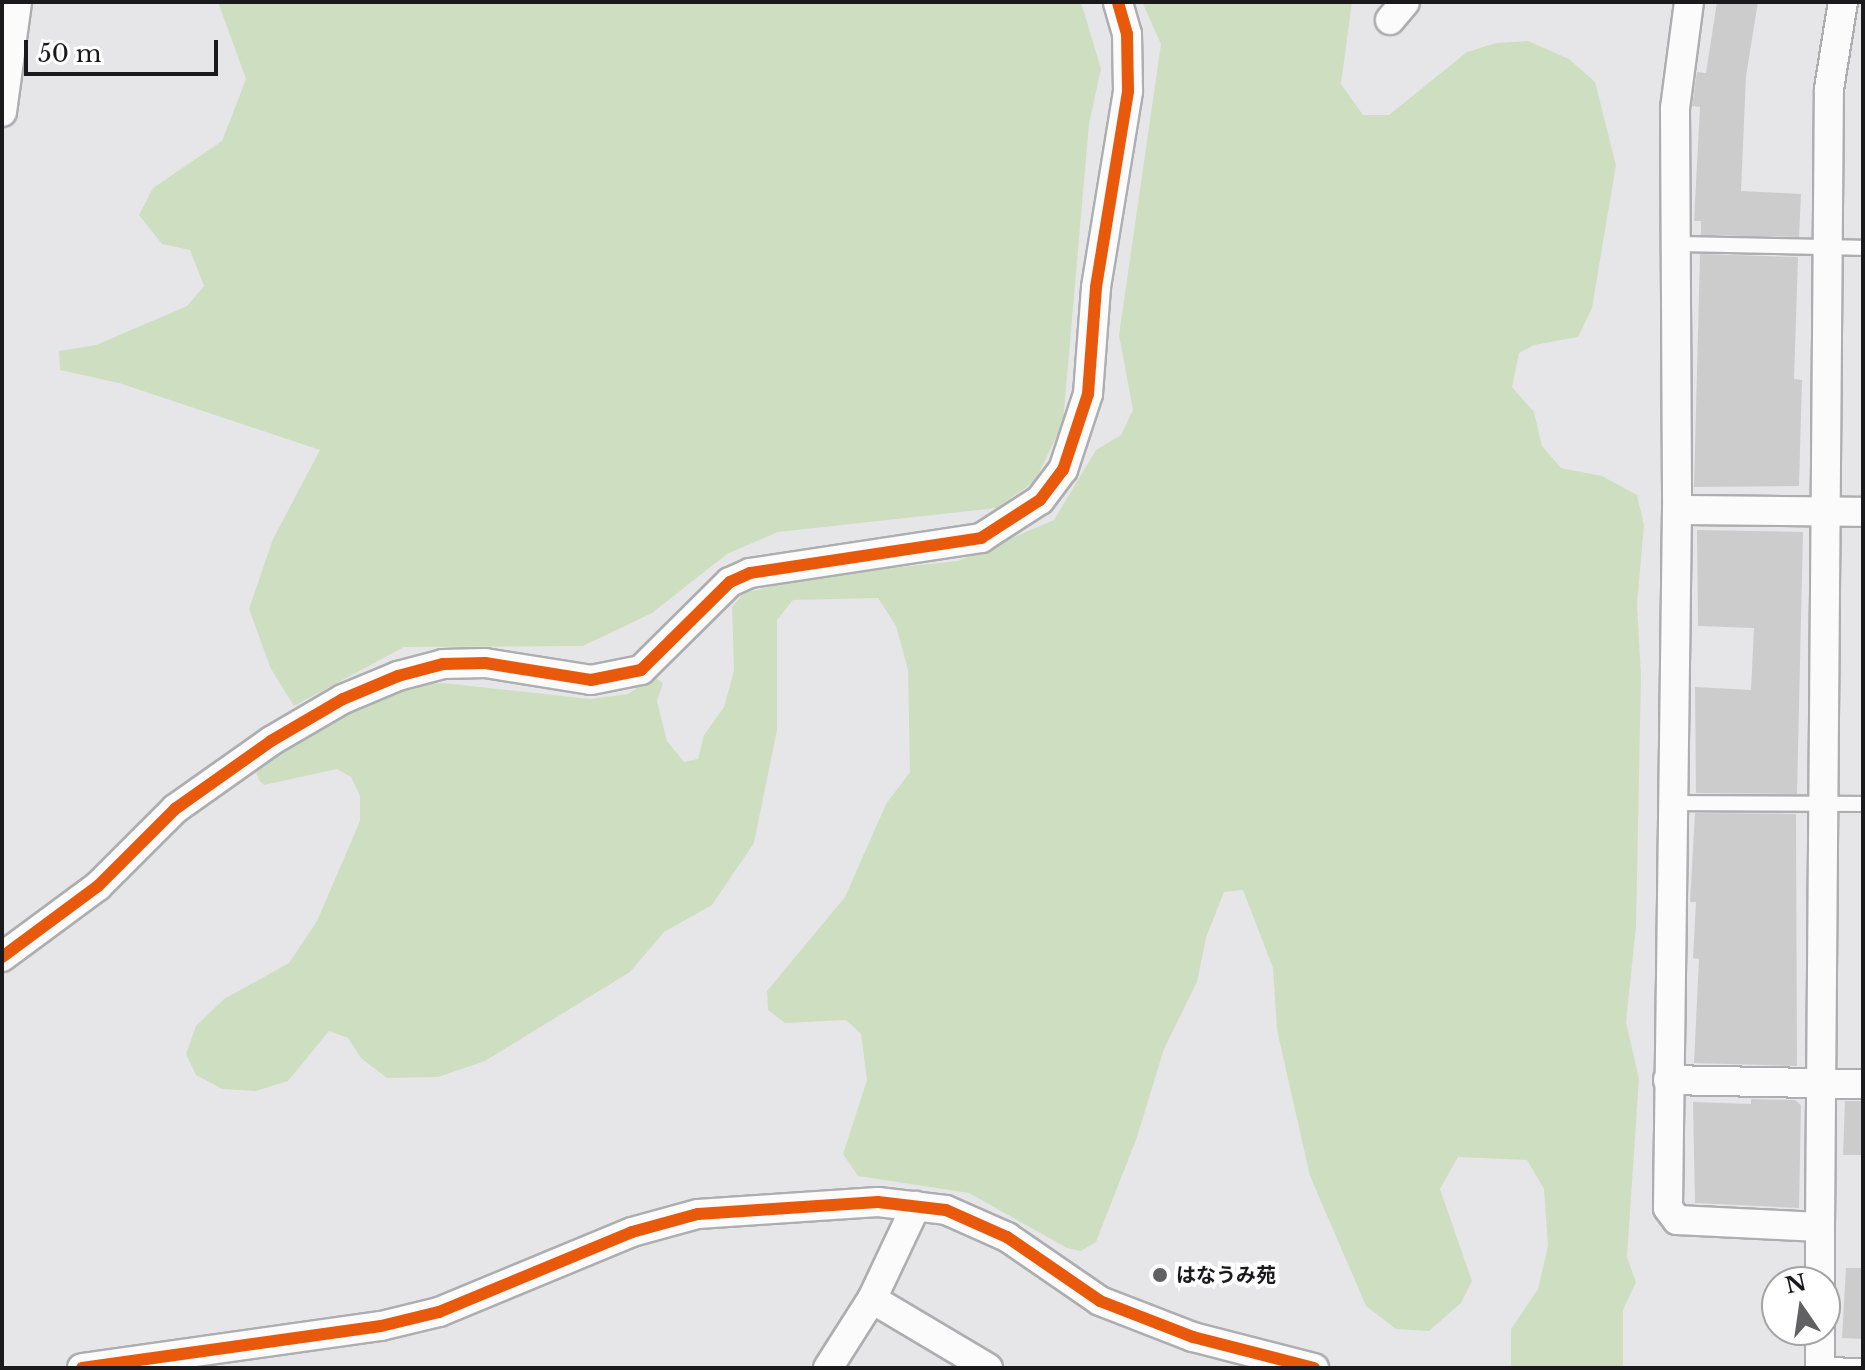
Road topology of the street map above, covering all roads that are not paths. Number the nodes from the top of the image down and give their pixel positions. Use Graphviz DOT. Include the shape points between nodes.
graph roads {
  1 [pos="17,2"];
  2 [pos="1118,2"];
  3 [pos="1689,2"];
  4 [pos="1843,2"];
  5 [pos="2,112"];
  6 [pos="1676,244"];
  7 [pos="1827,247"];
  8 [pos="1863,248"];
  9 [pos="1677,510"];
  10 [pos="1824,512"];
  11 [pos="1863,512"];
  12 [pos="1672,803"];
  13 [pos="1823,804"];
  14 [pos="1863,804"];
  15 [pos="2,957"];
  16 [pos="1668,1080"];
  17 [pos="1822,1083"];
  18 [pos="1863,1084"];
  19 [pos="916,1206"];
  20 [pos="1820,1227"];
  21 [pos="1820,1266"];
  22 [pos="872,1299"];
  23 [pos="1820,1366"];
  24 [pos="1863,1366"];
  25 [pos="82,1368"];
  26 [pos="828,1368"];
  27 [pos="988,1368"];
  28 [pos="1314,1368"];
  1 -- 5 [label="street"];
  2 -- 15 [label="street" via="1127,34 1128,91 1096,287 1088,394 1063,470 1040,500 981,538 750,573 730,582 641,670 591,680 485,663 443,664 343,699 271,741 175,809 98,886"];
  3 -- 6 [label="street" via="1675,108"];
  4 -- 7 [label="street" via="1829,89"];
  6 -- 7 [label="lane"];
  6 -- 9 [label="street"];
  7 -- 8 [label="lane"];
  7 -- 10 [label="street"];
  9 -- 10 [label="street"];
  9 -- 12 [label="street"];
  10 -- 11 [label="street"];
  10 -- 13 [label="street"];
  12 -- 13 [label="lane"];
  12 -- 16 [label="street"];
  13 -- 14 [label="lane"];
  13 -- 17 [label="street"];
  16 -- 17 [label="street"];
  16 -- 20 [label="street" via="1668,1208 1677,1220"];
  17 -- 18 [label="street"];
  17 -- 20 [label="street"];
  19 -- 22 [label="street"];
  19 -- 25 [label="street" via="878,1202 698,1214 632,1232 439,1312 381,1326"];
  19 -- 28 [label="street" via="946,1210 1007,1237 1100,1301 1193,1337"];
  20 -- 21 [label="street"];
  22 -- 26 [label="street"];
  22 -- 27 [label="street"];
  23 -- 24 [label="lane"];
}
